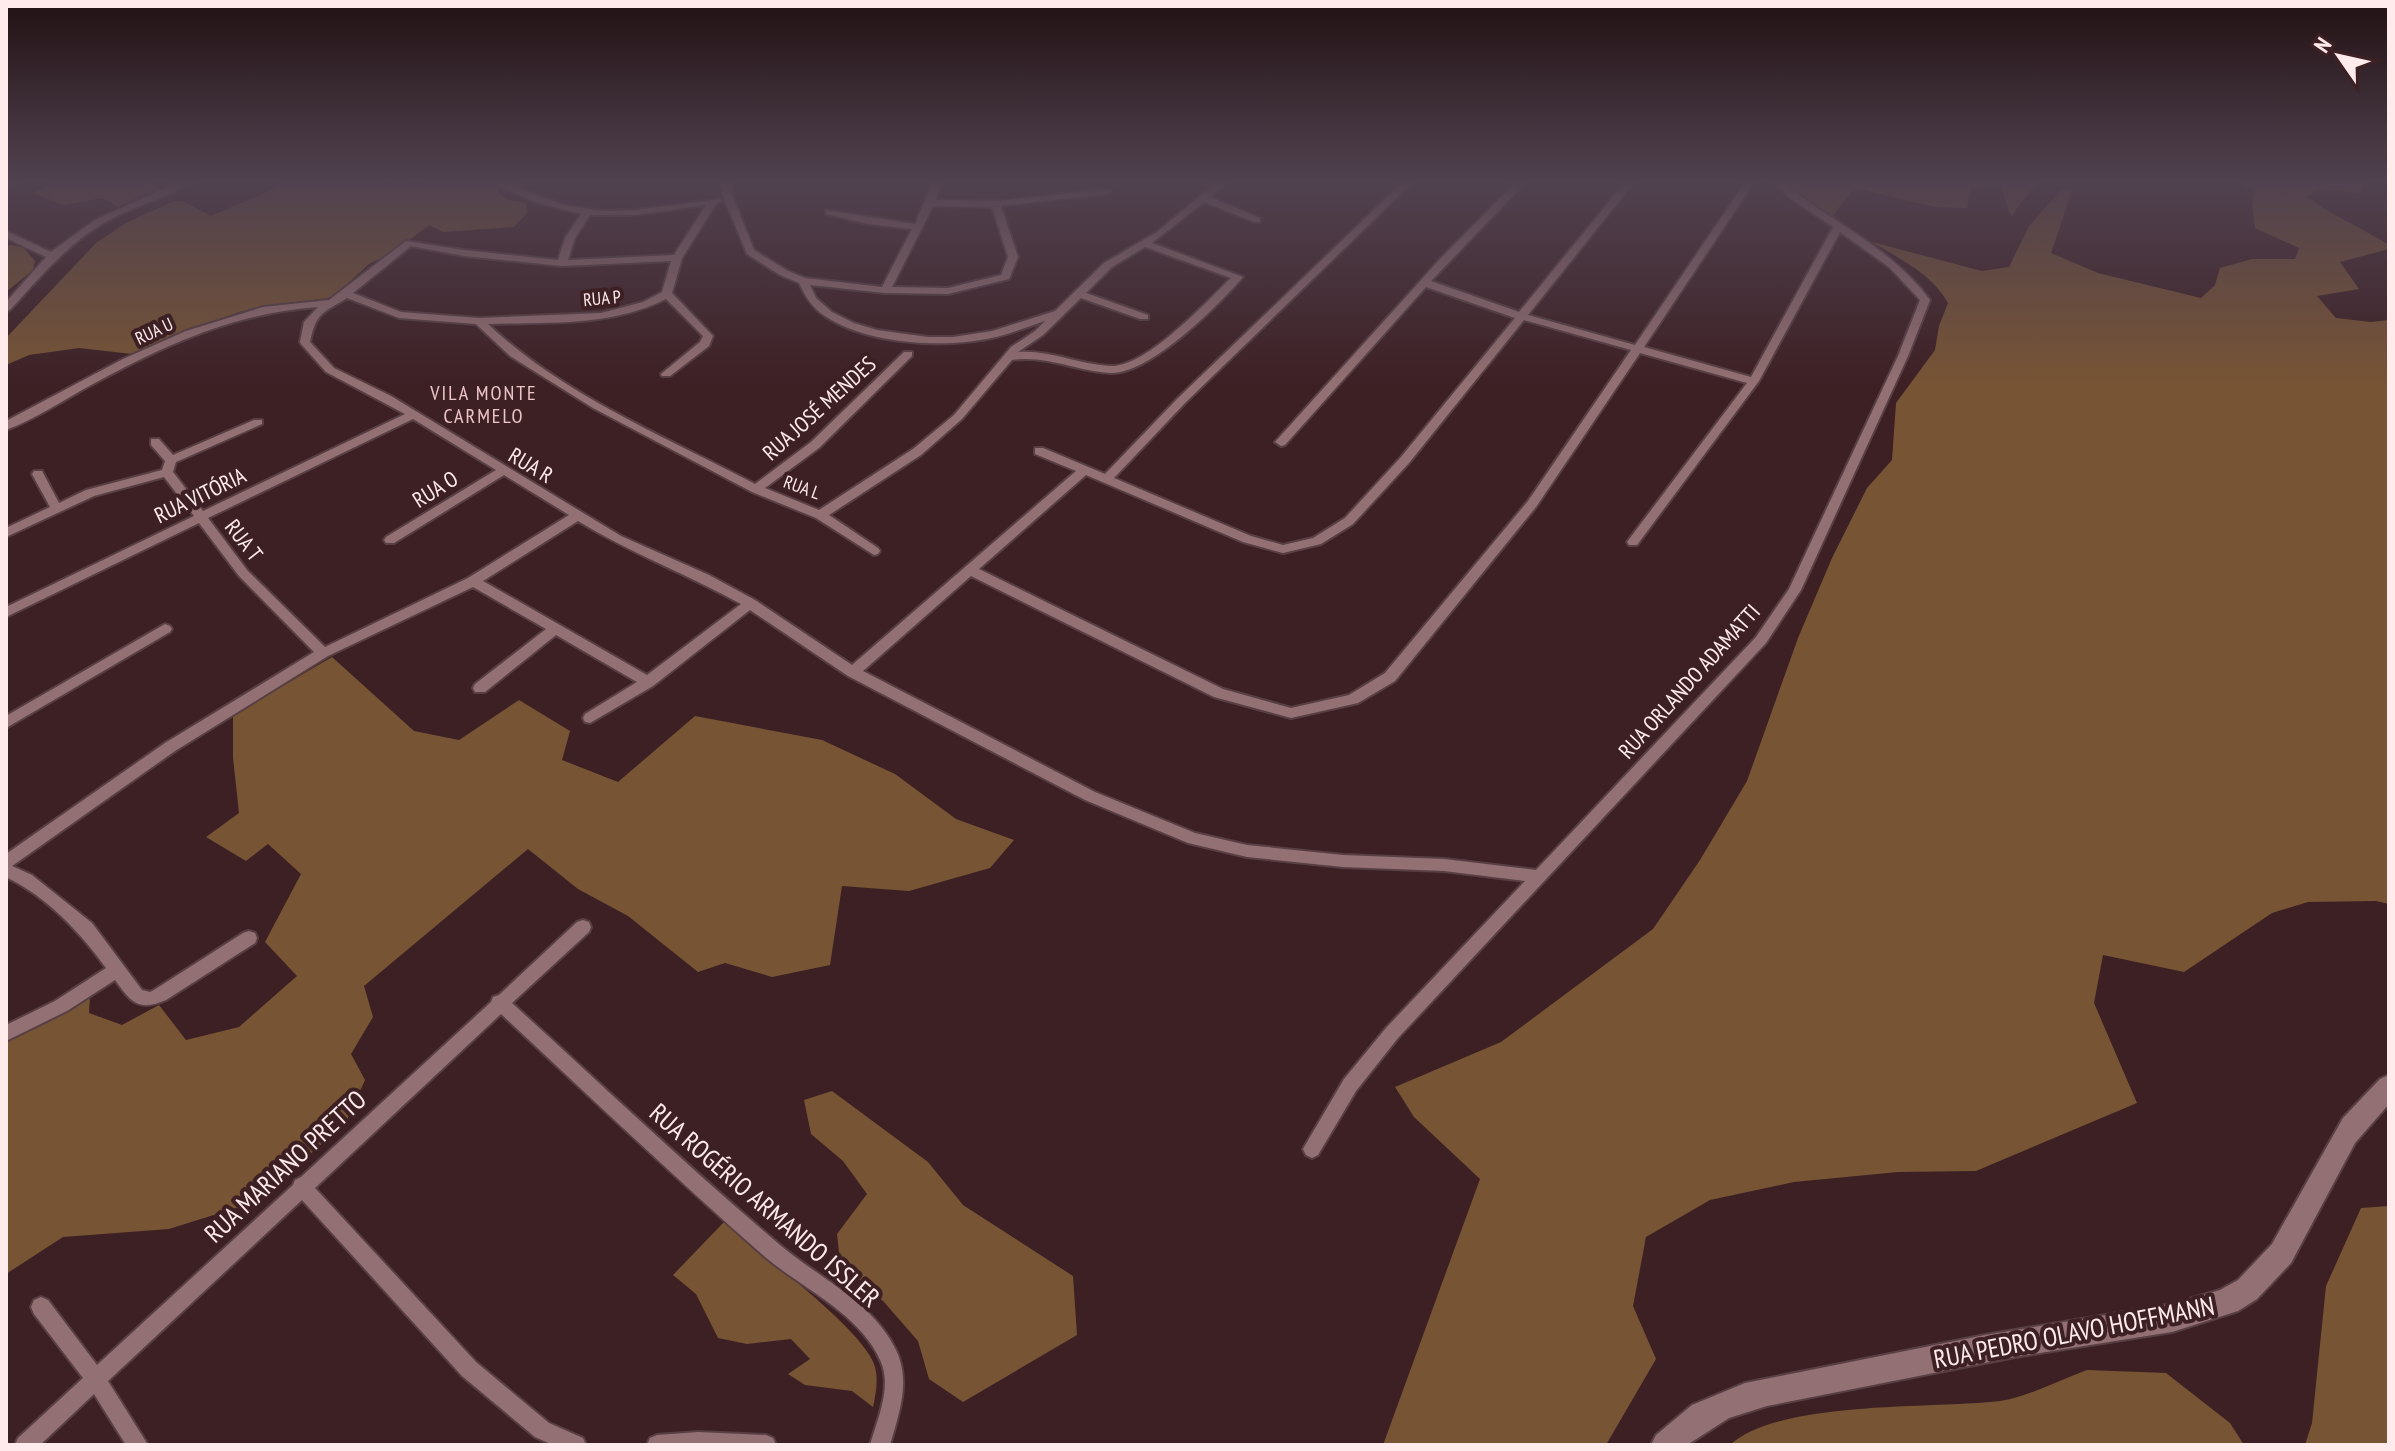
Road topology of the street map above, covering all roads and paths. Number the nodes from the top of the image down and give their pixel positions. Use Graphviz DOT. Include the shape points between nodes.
graph roads {
  1 [pos="37,249"];
  2 [pos="61,249"];
  3 [pos="402,249"];
  4 [pos="440,249"];
  5 [pos="567,249"];
  6 [pos="683,249"];
  7 [pos="749,249"];
  8 [pos="907,249"];
  9 [pos="1010,249"];
  10 [pos="1137,249"];
  11 [pos="1158,249"];
  12 [pos="1340,249"];
  13 [pos="1456,249"];
  14 [pos="1577,249"];
  15 [pos="1704,249"];
  16 [pos="1826,249"];
  17 [pos="1869,249"];
  18 [pos="52,256"];
  19 [pos="677,258"];
  20 [pos="562,263"];
  21 [pos="803,281"];
  22 [pos="1426,283"];
  23 [pos="885,290"];
  24 [pos="346,294"];
  25 [pos="667,294"];
  26 [pos="1080,294"];
  27 [pos="328,303"];
  28 [pos="6,308"];
  29 [pos="1061,312"];
  30 [pos="1144,317"];
  31 [pos="1523,317"];
  32 [pos="479,321"];
  33 [pos="1636,346"];
  34 [pos="908,354"];
  35 [pos="1007,357"];
  36 [pos="666,374"];
  37 [pos="1754,381"];
  38 [pos="411,415"];
  39 [pos="258,422"];
  40 [pos="6,426"];
  41 [pos="155,442"];
  42 [pos="1281,442"];
  43 [pos="1039,451"];
  44 [pos="169,466"];
  45 [pos="1085,470"];
  46 [pos="502,471"];
  47 [pos="38,474"];
  48 [pos="1106,480"];
  49 [pos="756,489"];
  50 [pos="56,508"];
  51 [pos="820,515"];
  52 [pos="577,516"];
  53 [pos="201,517"];
  54 [pos="6,533"];
  55 [pos="390,540"];
  56 [pos="1633,542"];
  57 [pos="874,551"];
  58 [pos="972,571"];
  59 [pos="473,581"];
  60 [pos="750,603"];
  61 [pos="6,612"];
  62 [pos="165,629"];
  63 [pos="554,630"];
  64 [pos="323,653"];
  65 [pos="853,672"];
  66 [pos="648,682"];
  67 [pos="480,688"];
  68 [pos="590,718"];
  69 [pos="6,723"];
  70 [pos="6,862"];
  71 [pos="6,870"];
  72 [pos="1536,876"];
  73 [pos="583,927"];
  74 [pos="249,938"];
  75 [pos="115,971"];
  76 [pos="499,1002"];
  77 [pos="6,1033"];
  78 [pos="2389,1087"];
  79 [pos="1312,1149"];
  80 [pos="301,1186"];
  81 [pos="41,1307"];
  82 [pos="97,1381"];
  83 [pos="25,1445"];
  84 [pos="138,1445"];
  85 [pos="576,1445"];
  86 [pos="657,1445"];
  87 [pos="766,1445"];
  88 [pos="880,1445"];
  89 [pos="1666,1445"];
  1 -- 18 [label="street"];
  2 -- 18 [label="street"];
  3 -- 24 [label="street"];
  4 -- 20 [label="street"];
  5 -- 20 [label="street"];
  6 -- 19 [label="street"];
  7 -- 21 [label="street"];
  8 -- 23 [label="street"];
  9 -- 23 [label="street" via="1013,257 1005,277 948,291"];
  10 -- 26 [label="street, RUA L" via="1108,265"];
  11 -- 35 [label="street" via="1238,277 1131,369 1108,370 1052,355"];
  12 -- 48 [label="street"];
  13 -- 22 [label="street"];
  14 -- 31 [label="street"];
  15 -- 33 [label="street"];
  16 -- 37 [label="street"];
  17 -- 72 [label="street, RUA ORLANDO ADAMATTI" via="1894,265 1925,300 1795,590 1761,640 1709,698"];
  18 -- 28 [label="street"];
  19 -- 20 [label="street"];
  19 -- 25 [label="street"];
  21 -- 23 [label="street"];
  21 -- 29 [label="street" via="806,294 834,319 925,340 974,338"];
  22 -- 31 [label="street"];
  22 -- 42 [label="street"];
  24 -- 27 [label="street"];
  24 -- 32 [label="street" via="399,315"];
  25 -- 32 [label="street, RUA P" via="646,307 616,315"];
  25 -- 36 [label="street" via="708,336"];
  26 -- 29 [label="street, RUA L"];
  26 -- 30 [label="street"];
  27 -- 38 [label="street, RUA R" via="309,322 305,342 330,370"];
  27 -- 40 [label="street, RUA U" via="254,312 213,325"];
  29 -- 35 [label="street, RUA L"];
  31 -- 33 [label="street"];
  31 -- 48 [label="street" via="1396,470 1349,521 1317,541 1283,549 1247,539"];
  32 -- 49 [label="street, RUA L" via="514,354 597,406"];
  33 -- 37 [label="street"];
  33 -- 58 [label="street" via="1532,504 1390,677 1353,699 1291,713 1219,693"];
  34 -- 49 [label="street, RUA JOSÉ MENDES" via="815,445"];
  35 -- 51 [label="street, RUA L" via="958,417 917,452"];
  37 -- 56 [label="street"];
  38 -- 46 [label="street, RUA R"];
  38 -- 53 [label="street, RUA VITÓRIA"];
  39 -- 44 [label="street"];
  41 -- 44 [label="street, RUA T"];
  43 -- 45 [label="street"];
  44 -- 50 [label="street"];
  44 -- 53 [label="street, RUA T"];
  45 -- 48 [label="street"];
  45 -- 58 [label="street"];
  46 -- 52 [label="street, RUA R"];
  46 -- 55 [label="street, RUA O"];
  47 -- 50 [label="street"];
  49 -- 51 [label="street, RUA L"];
  50 -- 54 [label="street"];
  51 -- 57 [label="street"];
  52 -- 59 [label="street"];
  52 -- 60 [label="street, RUA R"];
  53 -- 61 [label="street, RUA VITÓRIA"];
  53 -- 64 [label="street, RUA T" via="243,573"];
  58 -- 65 [label="street"];
  59 -- 63 [label="street"];
  59 -- 64 [label="street"];
  60 -- 65 [label="street, RUA R"];
  60 -- 66 [label="street"];
  62 -- 69 [label="street"];
  63 -- 66 [label="street"];
  63 -- 67 [label="street"];
  64 -- 70 [label="street" via="170,747"];
  65 -- 72 [label="street, RUA R" via="1090,796 1193,839 1329,860"];
  66 -- 68 [label="street"];
  71 -- 75 [label="street" via="27,880 86,928"];
  72 -- 79 [label="street, RUA ORLANDO ADAMATTI" via="1392,1033 1350,1085"];
  73 -- 76 [label="street, RUA MARIANO PRETTO"];
  74 -- 75 [label="street" via="150,999 137,996"];
  75 -- 77 [label="street"];
  76 -- 80 [label="street, RUA MARIANO PRETTO"];
  76 -- 88 [label="street, RUA ROGÉRIO ARMANDO ISSLER" via="776,1254 852,1312 879,1340 896,1381"];
  78 -- 89 [label="street, RUA PEDRO OLAVO HOFFMANN" via="2342,1141 2307,1213 2276,1259 2251,1288 2229,1301 2139,1324 1766,1391 1706,1411"];
  80 -- 82 [label="street, RUA MARIANO PRETTO"];
  80 -- 85 [label="street" via="469,1369 542,1430"];
  81 -- 82 [label="street"];
  82 -- 83 [label="street, RUA MARIANO PRETTO"];
  82 -- 84 [label="street"];
  86 -- 87 [label="street"];
}
